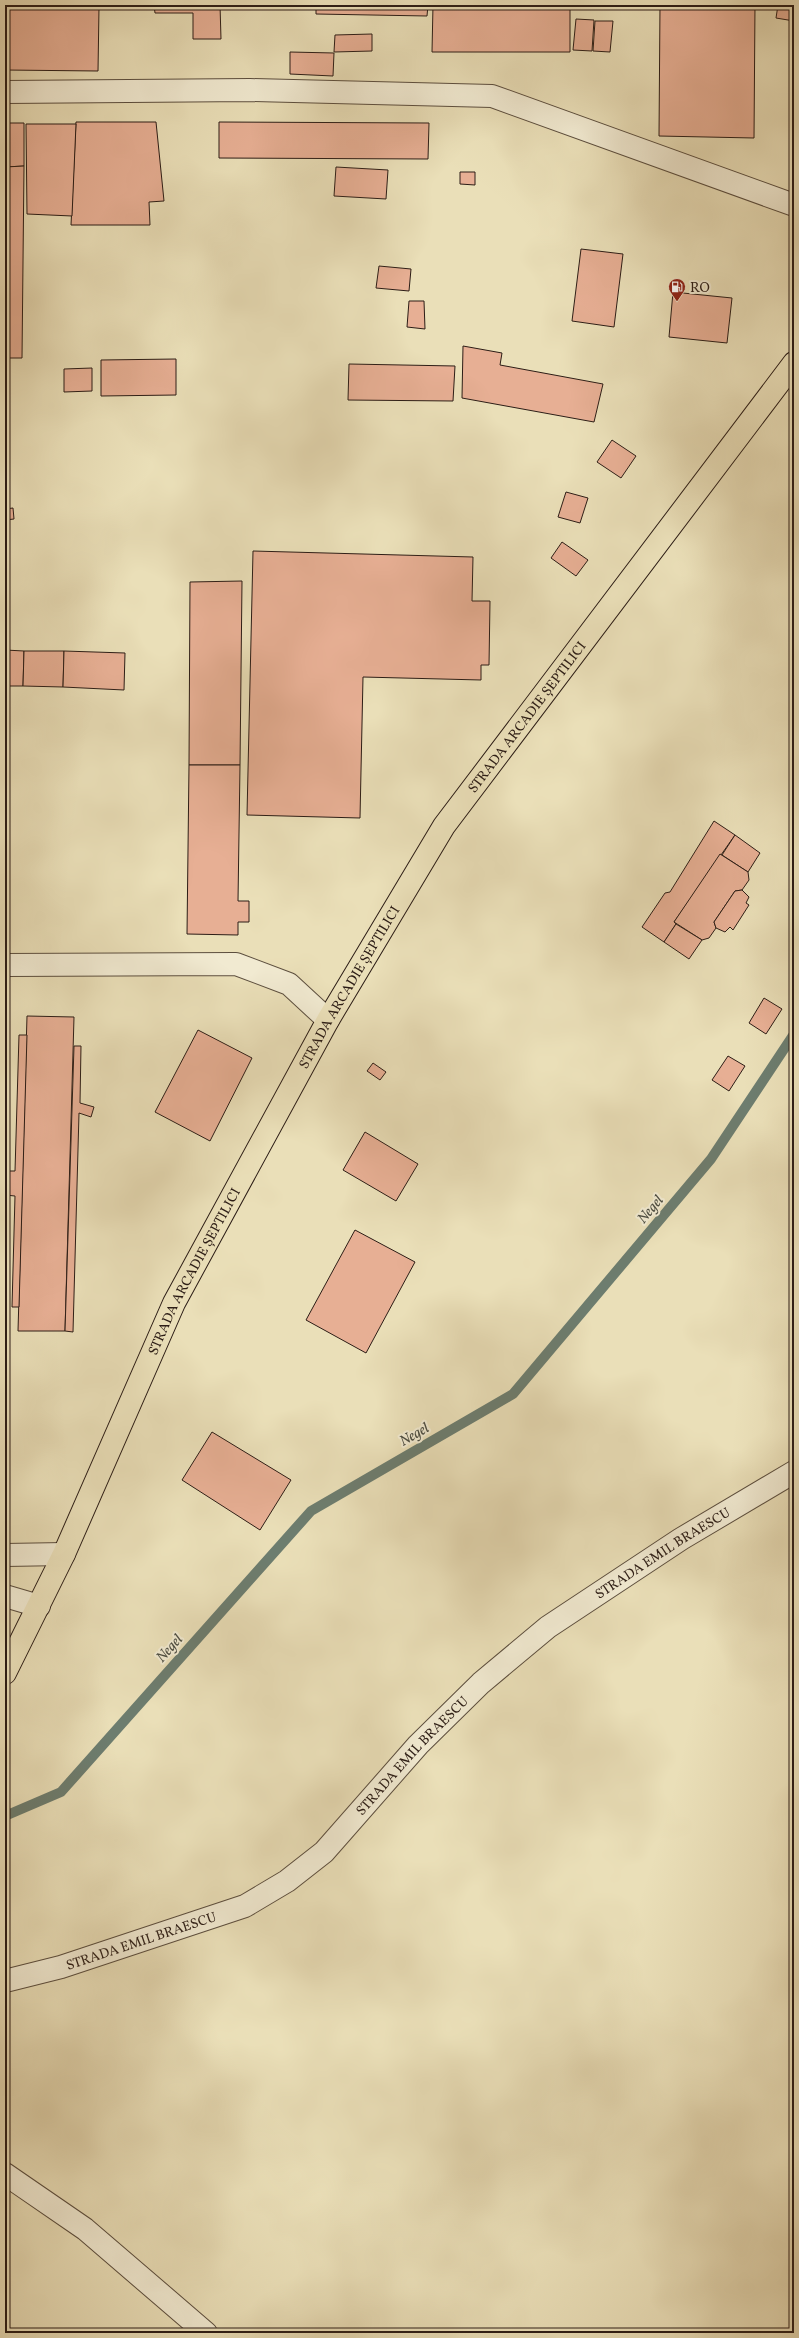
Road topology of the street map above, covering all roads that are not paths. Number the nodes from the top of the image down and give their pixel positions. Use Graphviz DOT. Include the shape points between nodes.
graph roads {
  1 [pos="5,92"];
  2 [pos="794,205"];
  3 [pos="794,363"];
  4 [pos="5,964"];
  5 [pos="328,1020"];
  6 [pos="794,1472"];
  7 [pos="64,1554"];
  8 [pos="5,1555"];
  9 [pos="5,1596"];
  10 [pos="39,1606"];
  11 [pos="5,1673"];
  12 [pos="5,1981"];
  13 [pos="5,2174"];
  14 [pos="206,2333"];
  1 -- 2 [label="street" via="250,90 492,96"];
  3 -- 5 [label="main road, STRADA ARCADIE ȘEPTILICI" via="444,826"];
  4 -- 5 [label="street" via="236,964 289,984"];
  5 -- 7 [label="main road, STRADA ARCADIE ȘEPTILICI" via="174,1303"];
  6 -- 12 [label="street, STRADA EMIL BRAESCU" via="681,1539 548,1627 480,1683 418,1745 324,1852 287,1881 245,1906 61,1967"];
  7 -- 8 [label="street"];
  7 -- 10 [label="main road, STRADA ARCADIE ȘEPTILICI"];
  9 -- 10 [label="street"];
  10 -- 11 [label="main road, STRADA ARCADIE ȘEPTILICI"];
  13 -- 14 [label="street" via="85,2229"];
}
